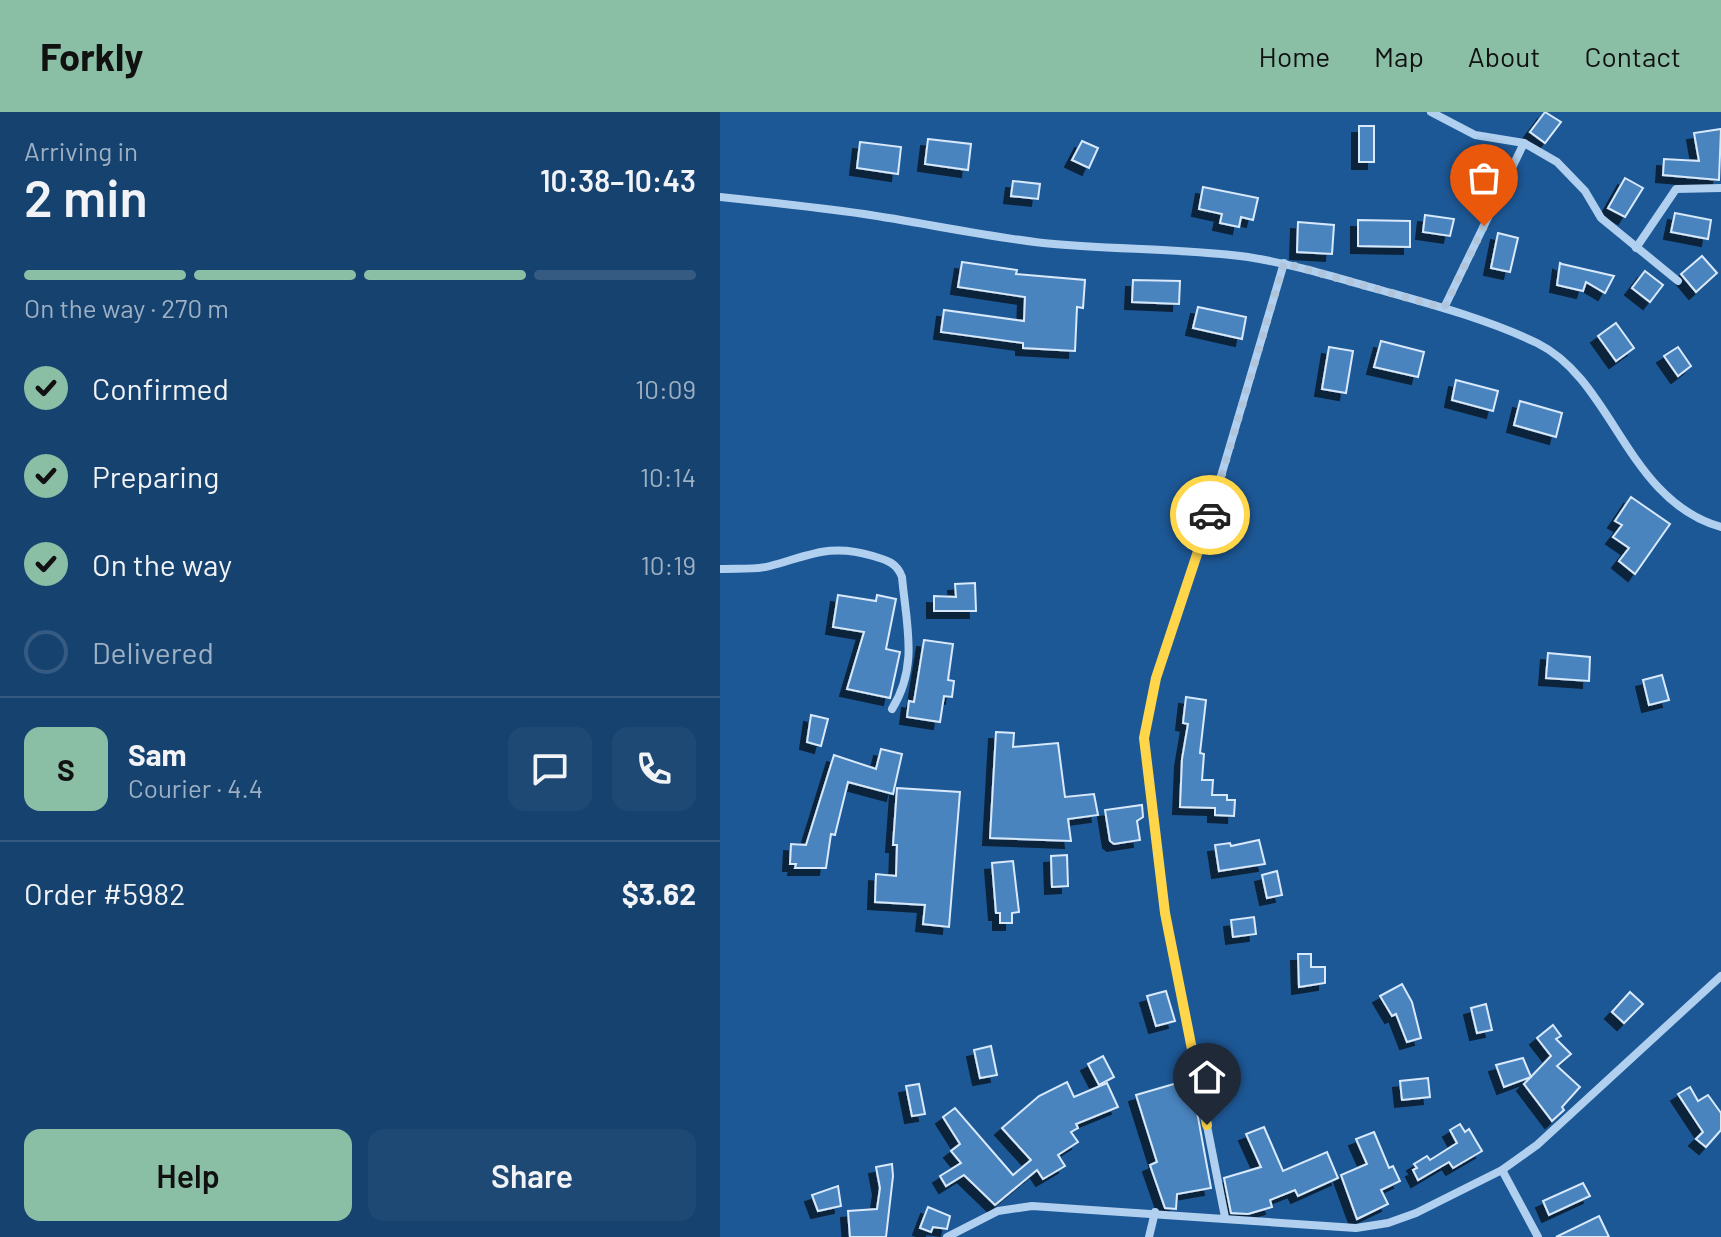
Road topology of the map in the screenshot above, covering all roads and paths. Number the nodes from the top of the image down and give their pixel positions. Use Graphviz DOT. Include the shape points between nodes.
graph roads {
  1 [pos="1431,112"];
  2 [pos="1524,143"];
  3 [pos="1721,188"];
  4 [pos="720,197"];
  5 [pos="1636,248"];
  6 [pos="1284,263"];
  7 [pos="1678,281"];
  8 [pos="1444,308"];
  9 [pos="1721,527"];
  10 [pos="720,569"];
  11 [pos="892,709"];
  12 [pos="1721,976"];
  13 [pos="1502,1170"];
  14 [pos="1155,1212"];
  15 [pos="1225,1217"];
  16 [pos="947,1237"];
  17 [pos="1149,1237"];
  18 [pos="1538,1237"];
  1 -- 2 [label="street" via="1475,135"];
  2 -- 5 [label="street" via="1570,174 1601,218"];
  2 -- 8 [label="street"];
  3 -- 5 [label="street" via="1676,189"];
  4 -- 6 [label="street" via="866,214 983,236"];
  5 -- 7 [label="street"];
  6 -- 8 [label="street"];
  6 -- 15 [label="street" via="1156,678 1144,738 1165,913"];
  8 -- 9 [label="street" via="1560,356 1652,483 1702,521"];
  10 -- 11 [label="street" via="767,567 838,548 898,567 911,660"];
  12 -- 13 [label="street" via="1537,1145"];
  13 -- 15 [label="street" via="1416,1213 1370,1227"];
  13 -- 18 [label="street"];
  14 -- 15 [label="street"];
  14 -- 16 [label="street" via="1032,1206 998,1211"];
  14 -- 17 [label="street"];
}
